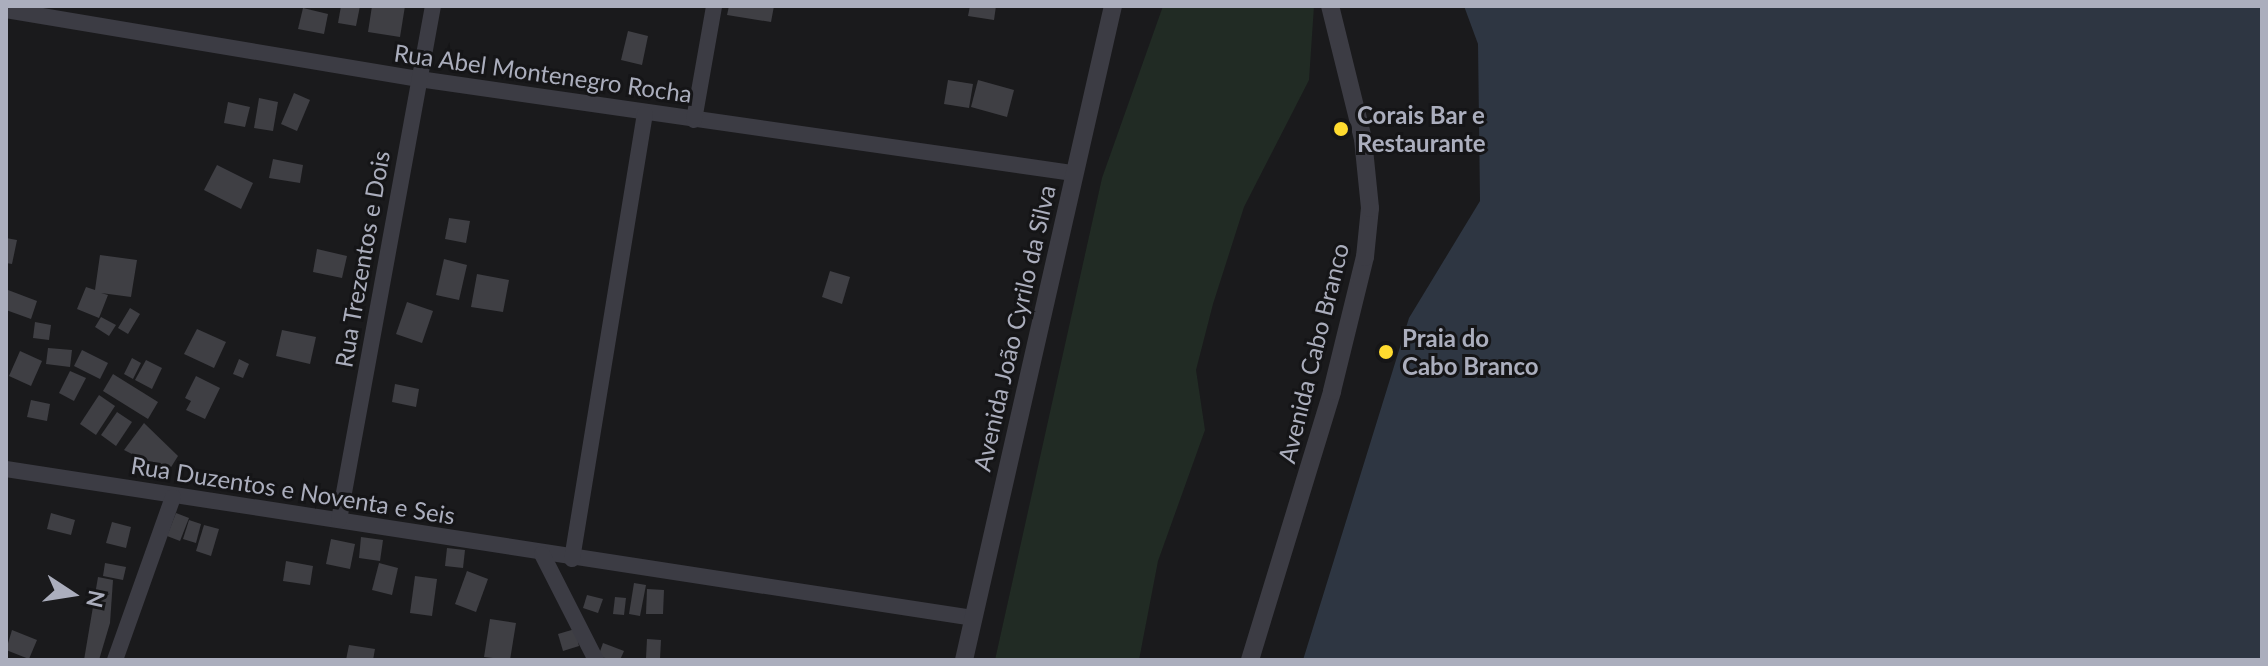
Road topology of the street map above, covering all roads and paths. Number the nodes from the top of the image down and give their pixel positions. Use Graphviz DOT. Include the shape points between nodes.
graph roads {
  1 [pos="433,6"];
  2 [pos="714,6"];
  3 [pos="1113,6"];
  4 [pos="1330,6"];
  5 [pos="6,10"];
  6 [pos="419,79"];
  7 [pos="645,114"];
  8 [pos="694,120"];
  9 [pos="1073,173"];
  10 [pos="6,469"];
  11 [pos="173,497"];
  12 [pos="339,520"];
  13 [pos="542,554"];
  14 [pos="572,559"];
  15 [pos="973,618"];
  16 [pos="115,660"];
  17 [pos="596,660"];
  18 [pos="964,660"];
  19 [pos="1250,660"];
  1 -- 6 [label="street, Rua Trezentos e Dois"];
  2 -- 8 [label="street"];
  3 -- 9 [label="street, Avenida João Cyrilo da Silva"];
  4 -- 19 [label="street, Avenida Cabo Branco" via="1363,139 1370,208 1365,257 1324,417"];
  5 -- 6 [label="street, Rua Abel Montenegro Rocha"];
  6 -- 7 [label="street, Rua Abel Montenegro Rocha"];
  6 -- 12 [label="street, Rua Trezentos e Dois"];
  7 -- 8 [label="street, Rua Abel Montenegro Rocha"];
  7 -- 14 [label="street"];
  8 -- 9 [label="street, Rua Abel Montenegro Rocha"];
  9 -- 15 [label="street, Avenida João Cyrilo da Silva"];
  10 -- 11 [label="street, Rua Duzentos e Noventa e Seis"];
  11 -- 12 [label="street, Rua Duzentos e Noventa e Seis" via="188,493"];
  11 -- 16 [label="street"];
  12 -- 13 [label="street, Rua Duzentos e Noventa e Seis"];
  13 -- 14 [label="street, Rua Duzentos e Noventa e Seis"];
  13 -- 17 [label="street"];
  14 -- 15 [label="street, Rua Duzentos e Noventa e Seis"];
  15 -- 18 [label="street, Avenida João Cyrilo da Silva"];
}
